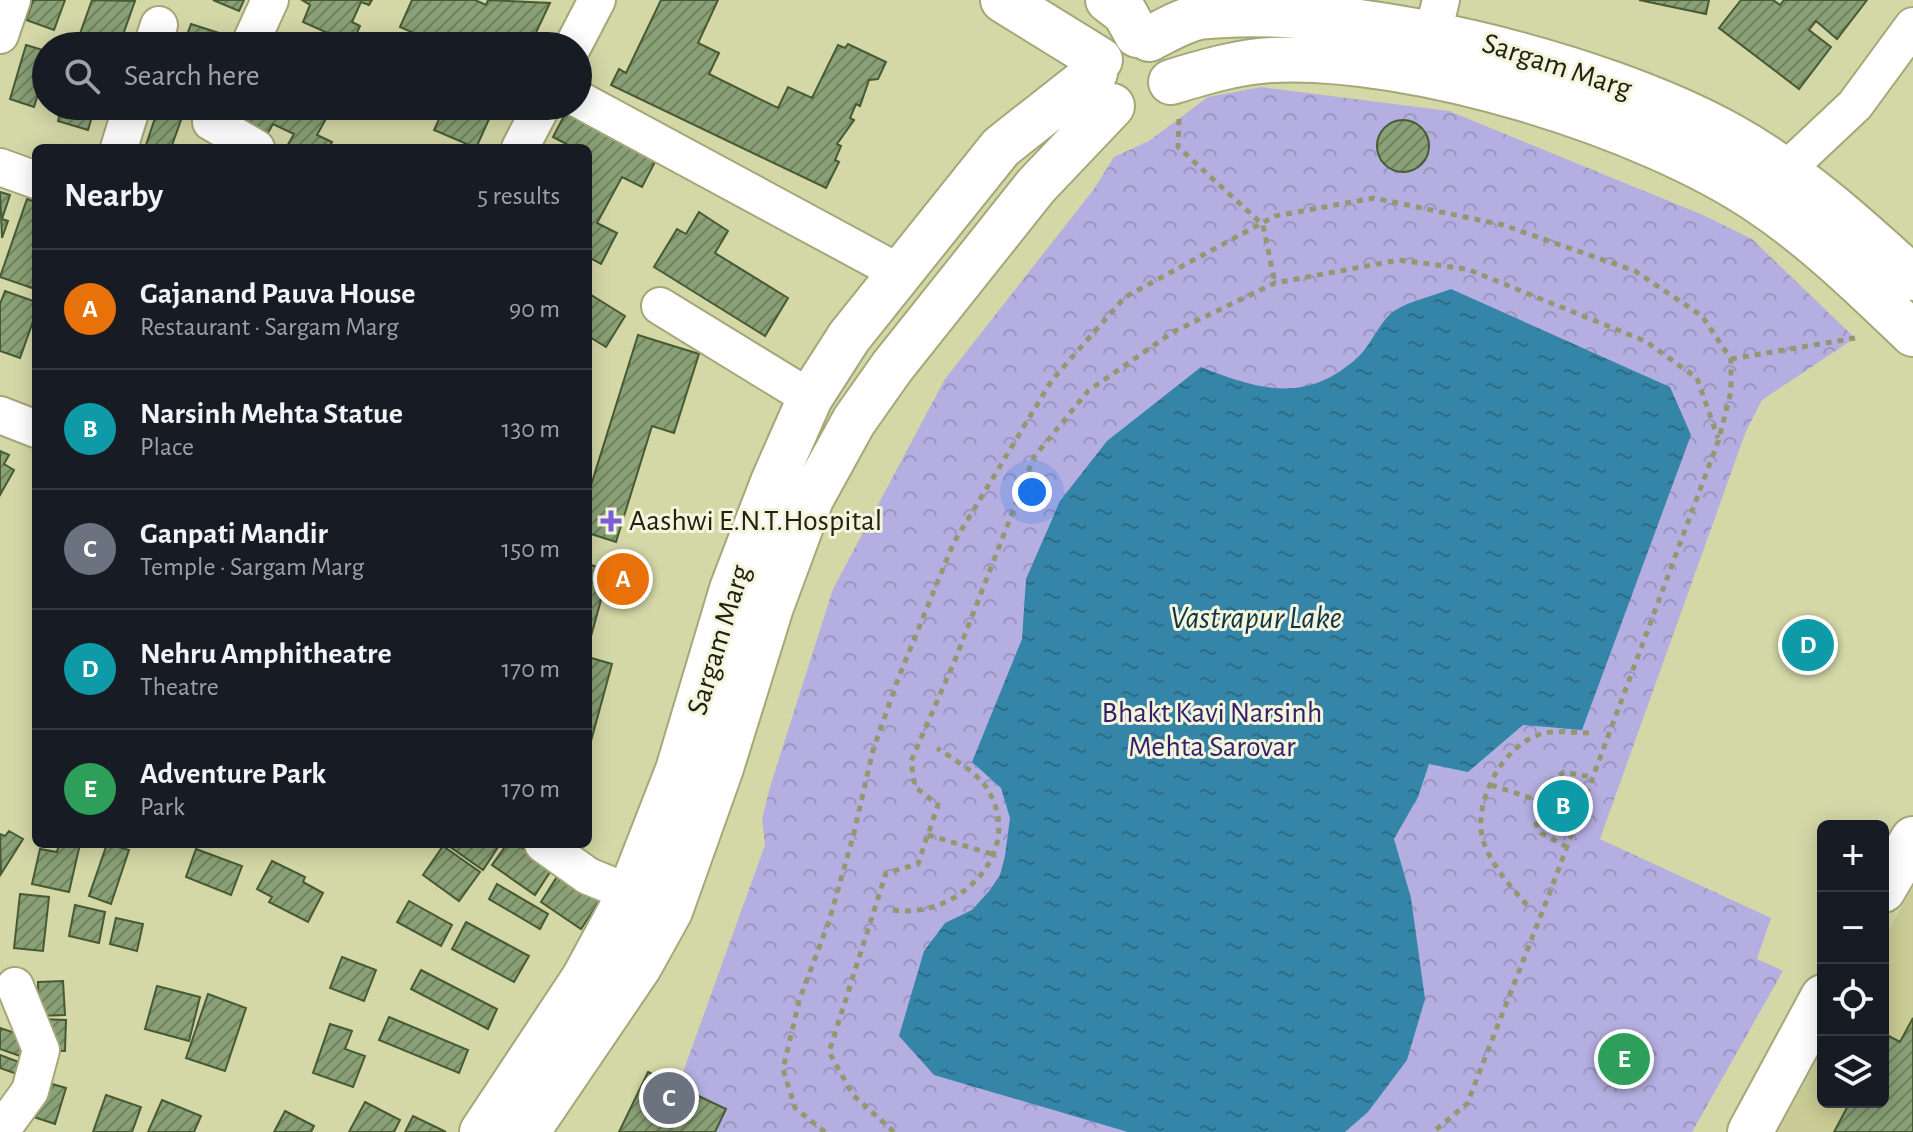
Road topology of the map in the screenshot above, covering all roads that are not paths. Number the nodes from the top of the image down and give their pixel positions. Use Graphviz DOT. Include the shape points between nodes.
graph roads {
  1 [pos="12,0"];
  2 [pos="270,0"];
  3 [pos="597,0"];
  4 [pos="1003,0"];
  5 [pos="1108,0"];
  6 [pos="1245,5"];
  7 [pos="1437,14"];
  8 [pos="255,32"];
  9 [pos="580,32"];
  10 [pos="1911,34"];
  11 [pos="0,35"];
  12 [pos="1143,37"];
  13 [pos="1423,72"];
  14 [pos="1102,80"];
  15 [pos="1175,100"];
  16 [pos="592,107"];
  17 [pos="128,120"];
  18 [pos="212,120"];
  19 [pos="535,120"];
  20 [pos="120,144"];
  21 [pos="249,144"];
  22 [pos="522,144"];
  23 [pos="0,167"];
  24 [pos="1786,170"];
  25 [pos="32,179"];
  26 [pos="900,273"];
  27 [pos="1913,278"];
  28 [pos="660,306"];
  29 [pos="1913,334"];
  30 [pos="849,337"];
  31 [pos="892,367"];
  32 [pos="810,398"];
  33 [pos="1913,839"];
  34 [pos="549,848"];
  35 [pos="1889,880"];
  36 [pos="630,893"];
  37 [pos="670,911"];
  38 [pos="15,986"];
  39 [pos="1817,1008"];
  40 [pos="549,1112"];
  41 [pos="0,1132"];
  42 [pos="482,1132"];
  43 [pos="527,1132"];
  44 [pos="1750,1132"];
  1 -- 11 [label="street"];
  2 -- 8 [label="street"];
  3 -- 9 [label="street"];
  4 -- 14 [label="main road"];
  5 -- 12 [label="main road"];
  6 -- 7 [label="main road, Sargam Marg"];
  6 -- 12 [label="main road, Sargam Marg"];
  7 -- 13 [label="street"];
  7 -- 24 [label="main road, Sargam Marg" via="1644,93"];
  10 -- 24 [label="street" via="1855,105"];
  12 -- 14 [label="main road" via="1114,42"];
  12 -- 15 [label="main road" via="1165,52"];
  13 -- 15 [label="main road, Sargam Marg" via="1272,60 1226,66"];
  13 -- 29 [label="main road, Sargam Marg" via="1546,107 1710,171 1819,249"];
  14 -- 15 [label="main road" via="1139,111"];
  14 -- 26 [label="main road, Sargam Marg" via="1001,147"];
  14 -- 31 [label="main road, Sargam Marg" via="1036,186"];
  16 -- 26 [label="street"];
  17 -- 20 [label="street"];
  18 -- 21 [label="street"];
  19 -- 22 [label="street"];
  23 -- 25 [label="street"];
  24 -- 27 [label="main road, Sargam Marg"];
  26 -- 30 [label="main road, Sargam Marg"];
  28 -- 32 [label="street"];
  30 -- 31 [label="main road"];
  30 -- 32 [label="main road, Sargam Marg"];
  31 -- 37 [label="main road, Sargam Marg" via="854,421 811,499"];
  32 -- 36 [label="main road, Sargam Marg" via="732,589 678,770"];
  33 -- 35 [label="main road"];
  34 -- 36 [label="street" via="588,876"];
  36 -- 37 [label="street"];
  36 -- 42 [label="main road, Sargam Marg" via="584,978"];
  37 -- 40 [label="main road, Sargam Marg"];
  38 -- 41 [label="street" via="41,1050 30,1091"];
  39 -- 44 [label="main road"];
  40 -- 43 [label="main road, Sargam Marg"];
}
